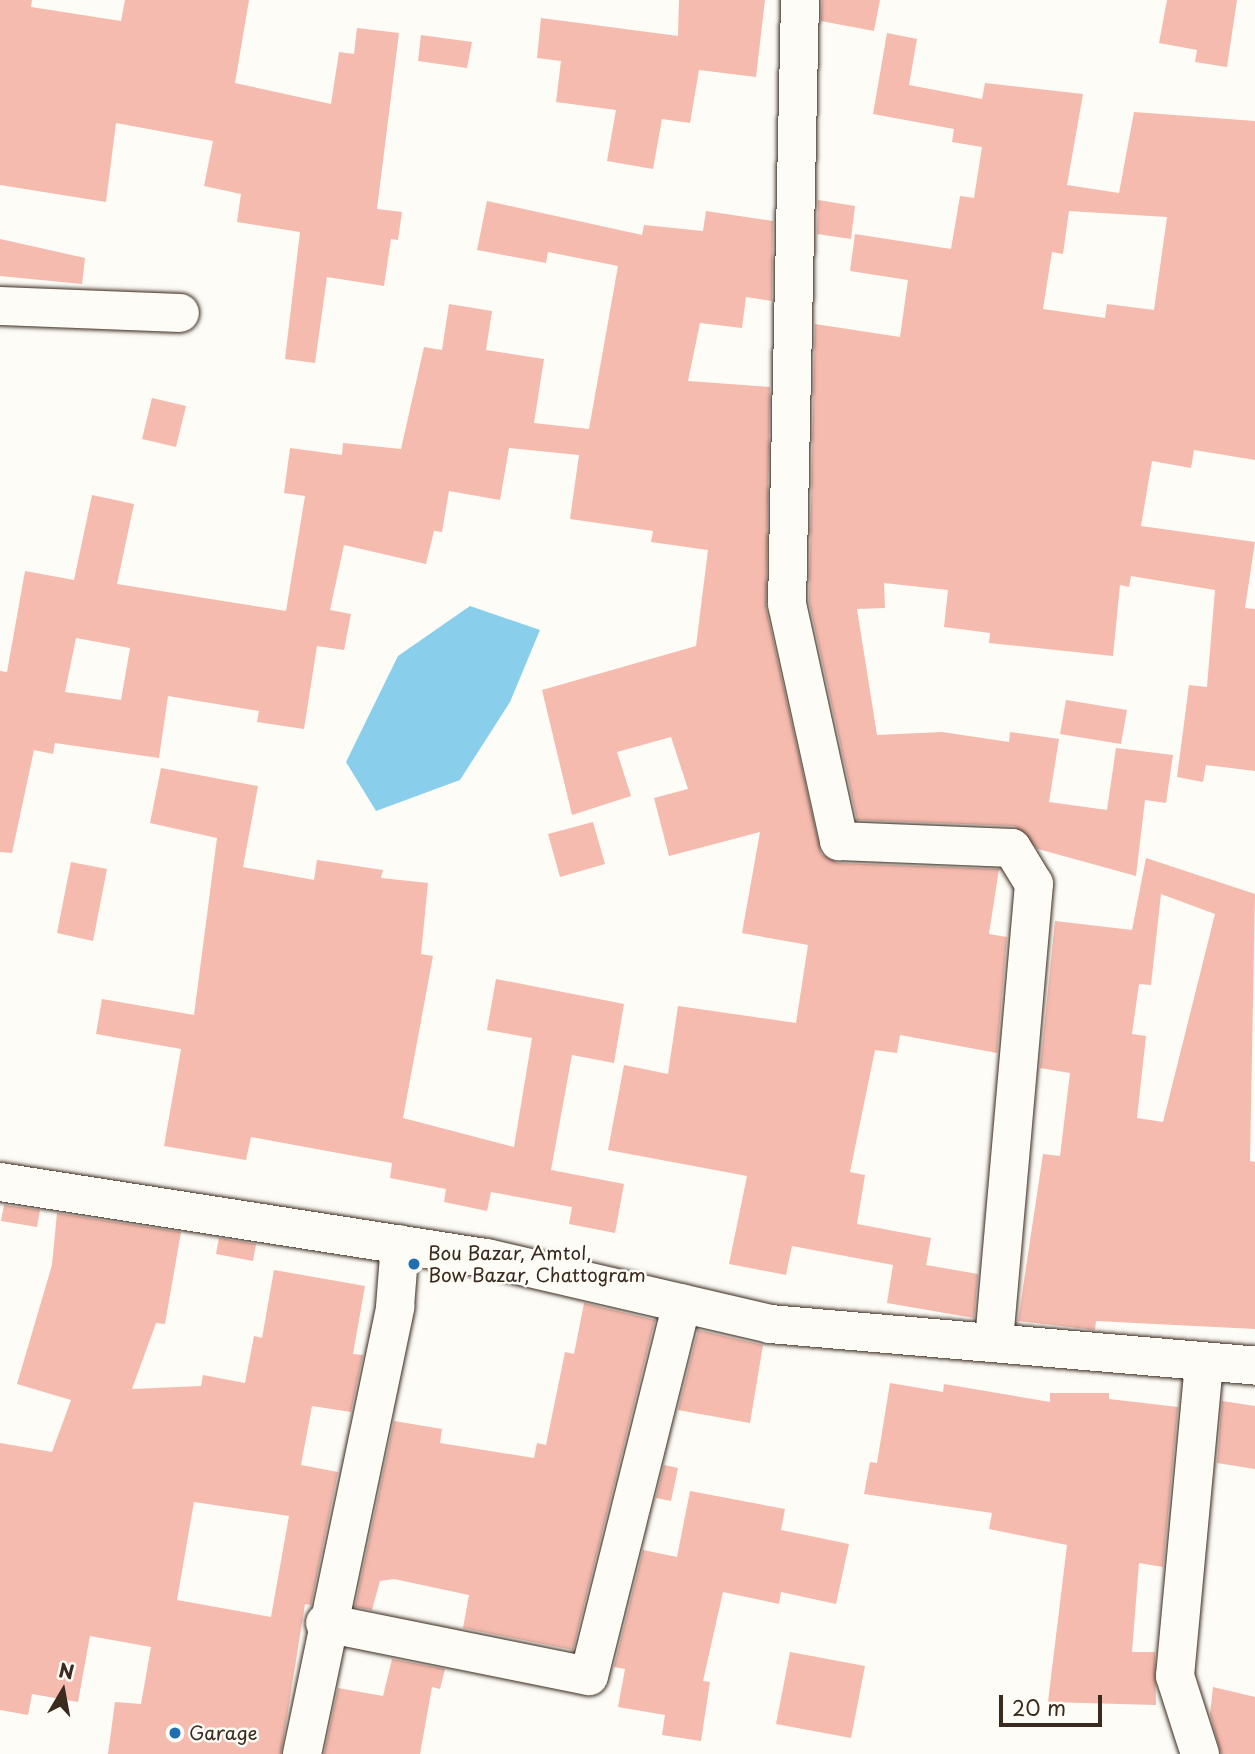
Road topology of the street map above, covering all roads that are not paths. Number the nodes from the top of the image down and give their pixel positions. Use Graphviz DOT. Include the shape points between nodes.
graph roads {
  1 [pos="800,0"];
  2 [pos="0,306"];
  3 [pos="180,313"];
  4 [pos="0,1182"];
  5 [pos="400,1244"];
  6 [pos="682,1303"];
  7 [pos="994,1340"];
  8 [pos="1204,1364"];
  9 [pos="1255,1366"];
  10 [pos="325,1623"];
  11 [pos="302,1754"];
  12 [pos="1200,1754"];
  1 -- 7 [label="street" via="787,604 839,841 1012,849 1034,884"];
  2 -- 3 [label="street"];
  4 -- 5 [label="street"];
  5 -- 6 [label="street"];
  5 -- 10 [label="street" via="395,1307 345,1555"];
  6 -- 7 [label="street" via="770,1324"];
  6 -- 10 [label="street" via="589,1676"];
  7 -- 8 [label="street"];
  8 -- 9 [label="street"];
  8 -- 12 [label="street" via="1175,1676"];
  10 -- 11 [label="street"];
}
